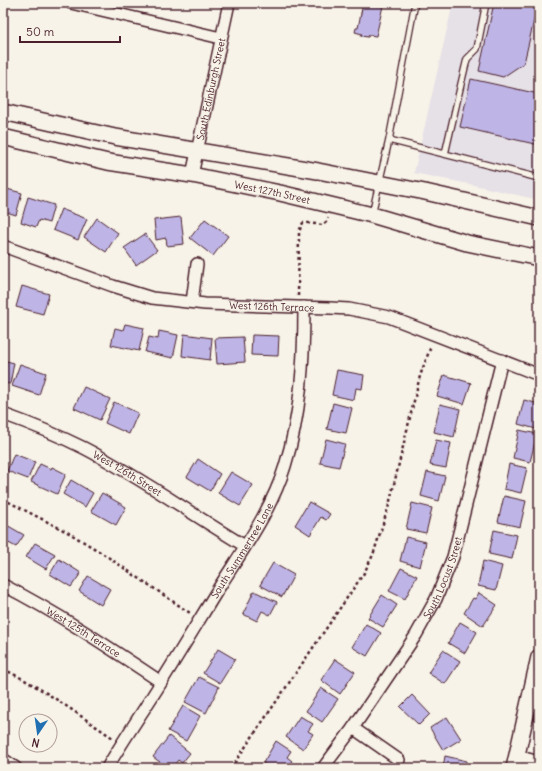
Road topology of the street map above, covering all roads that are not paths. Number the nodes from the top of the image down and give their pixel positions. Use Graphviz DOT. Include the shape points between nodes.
graph roads {
  1 [pos="71,3"];
  2 [pos="229,3"];
  3 [pos="415,3"];
  4 [pos="486,3"];
  5 [pos="221,38"];
  6 [pos="3,112"];
  7 [pos="3,137"];
  8 [pos="389,140"];
  9 [pos="197,151"];
  10 [pos="445,154"];
  11 [pos="192,175"];
  12 [pos="539,178"];
  13 [pos="379,183"];
  14 [pos="372,215"];
  15 [pos="539,218"];
  16 [pos="3,246"];
  17 [pos="539,258"];
  18 [pos="197,264"];
  19 [pos="192,302"];
  20 [pos="304,307"];
  21 [pos="502,360"];
  22 [pos="539,375"];
  23 [pos="3,414"];
  24 [pos="245,546"];
  25 [pos="3,585"];
  26 [pos="539,658"];
  27 [pos="161,682"];
  28 [pos="352,728"];
  29 [pos="3,759"];
  30 [pos="399,760"];
  31 [pos="515,762"];
  32 [pos="539,762"];
  33 [pos="16,768"];
  34 [pos="107,768"];
  35 [pos="323,768"];
  1 -- 5 [label="street"];
  2 -- 5 [label="street, South Edinburgh Street"];
  3 -- 8 [label="lane"];
  4 -- 10 [label="lane" via="476,49 467,59"];
  5 -- 9 [label="street, South Edinburgh Street"];
  6 -- 9 [label="main road" via="115,137"];
  7 -- 11 [label="main road, West 127th Street" via="108,162"];
  8 -- 10 [label="lane"];
  8 -- 13 [label="lane"];
  9 -- 11 [label="street, South Edinburgh Street"];
  9 -- 13 [label="main road"];
  10 -- 12 [label="lane"];
  11 -- 14 [label="main road, West 127th Street"];
  13 -- 14 [label="lane"];
  13 -- 15 [label="main road"];
  14 -- 17 [label="main road, West 127th Street" via="467,243"];
  16 -- 19 [label="street, West 126th Terrace" via="152,298"];
  18 -- 19 [label="street"];
  19 -- 20 [label="street, West 126th Terrace"];
  20 -- 21 [label="street, West 126th Terrace" via="349,309 389,317"];
  20 -- 24 [label="street, South Summertree Lane" via="299,402 292,442 277,488"];
  21 -- 22 [label="street, West 126th Terrace"];
  21 -- 28 [label="street, South Locust Street" via="453,557 436,599 416,635"];
  23 -- 24 [label="street, West 126th Street" via="33,424 84,448"];
  24 -- 27 [label="street, South Summertree Lane"];
  25 -- 27 [label="street, West 125th Terrace" via="111,648"];
  26 -- 31 [label="main road"];
  27 -- 34 [label="street, South Summertree Lane"];
  28 -- 30 [label="street"];
  28 -- 35 [label="street, South Locust Street"];
  29 -- 33 [label="street"];
  31 -- 32 [label="street"];
}
